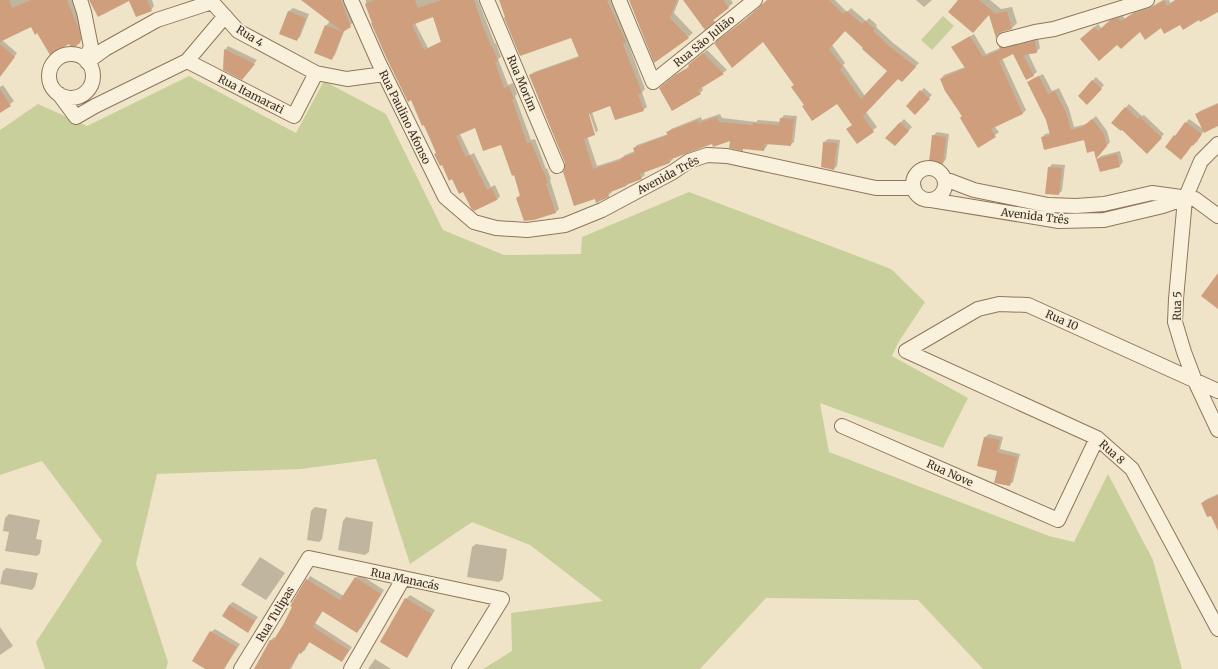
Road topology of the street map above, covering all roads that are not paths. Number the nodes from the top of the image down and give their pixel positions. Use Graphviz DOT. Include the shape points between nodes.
graph roads {
  1 [pos="80,0"];
  2 [pos="351,0"];
  3 [pos="487,0"];
  4 [pos="619,0"];
  5 [pos="755,0"];
  6 [pos="1147,0"];
  7 [pos="212,1"];
  8 [pos="225,16"];
  9 [pos="1004,40"];
  10 [pos="86,60"];
  11 [pos="187,61"];
  12 [pos="316,73"];
  13 [pos="384,74"];
  14 [pos="59,94"];
  15 [pos="1214,147"];
  16 [pos="557,166"];
  17 [pos="945,179"];
  18 [pos="914,188"];
  19 [pos="1190,199"];
  20 [pos="932,200"];
  21 [pos="1218,216"];
  22 [pos="474,222"];
  23 [pos="906,350"];
  24 [pos="1195,380"];
  25 [pos="1218,391"];
  26 [pos="842,426"];
  27 [pos="1218,430"];
  28 [pos="1097,438"];
  29 [pos="309,558"];
  30 [pos="403,579"];
  31 [pos="1218,629"];
  32 [pos="241,669"];
  33 [pos="351,669"];
  34 [pos="459,669"];
  1 -- 10 [label="street" via="91,46"];
  2 -- 13 [label="street, Rua Paulino Afonso"];
  3 -- 16 [label="street, Rua Morim"];
  4 -- 5 [label="street, Rua São Julião" via="653,82"];
  6 -- 9 [label="street" via="1054,29"];
  7 -- 8 [label="street, Rua 4"];
  7 -- 10 [label="street, Rua 4" via="157,20"];
  8 -- 11 [label="street"];
  8 -- 12 [label="street, Rua 4" via="238,31"];
  10 -- 14 [label="street" via="92,71 92,79 86,92 73,98"];
  10 -- 14 [label="street" via="72,54 58,58 53,63 50,69 50,83"];
  11 -- 12 [label="street, Rua Itamarati" via="294,116"];
  11 -- 14 [label="street" via="76,117"];
  12 -- 13 [label="street, Rua 4" via="347,78"];
  13 -- 22 [label="street, Rua Paulino Afonso" via="445,198"];
  15 -- 19 [label="street" via="1201,161"];
  17 -- 18 [label="street, Avenida Três" via="940,170 924,168 913,179"];
  17 -- 19 [label="street, Avenida Três" via="974,190 1048,205 1104,204 1152,193"];
  17 -- 20 [label="street" via="946,185 941,195"];
  18 -- 20 [label="street, Avenida Três" via="920,197"];
  18 -- 22 [label="street, Avenida Três" via="876,188 727,156 707,155 689,161 602,210 566,225 527,230 496,228"];
  19 -- 20 [label="street, Avenida Três" via="1104,220 1059,221"];
  19 -- 21 [label="street"];
  19 -- 24 [label="street, Rua 5" via="1175,322"];
  23 -- 24 [label="street, Rua 10" via="978,309 999,304 1028,305"];
  23 -- 28 [label="street, Rua 8"];
  24 -- 25 [label="street, Rua 10"];
  24 -- 27 [label="street, Rua 5"];
  26 -- 28 [label="street, Rua Nove" via="1058,520"];
  28 -- 31 [label="street, Rua 8" via="1132,469"];
  29 -- 30 [label="street, Rua Manacás"];
  29 -- 32 [label="street, Rua Tulipas"];
  30 -- 33 [label="street"];
  30 -- 34 [label="street, Rua Manacás" via="502,599"];
}
